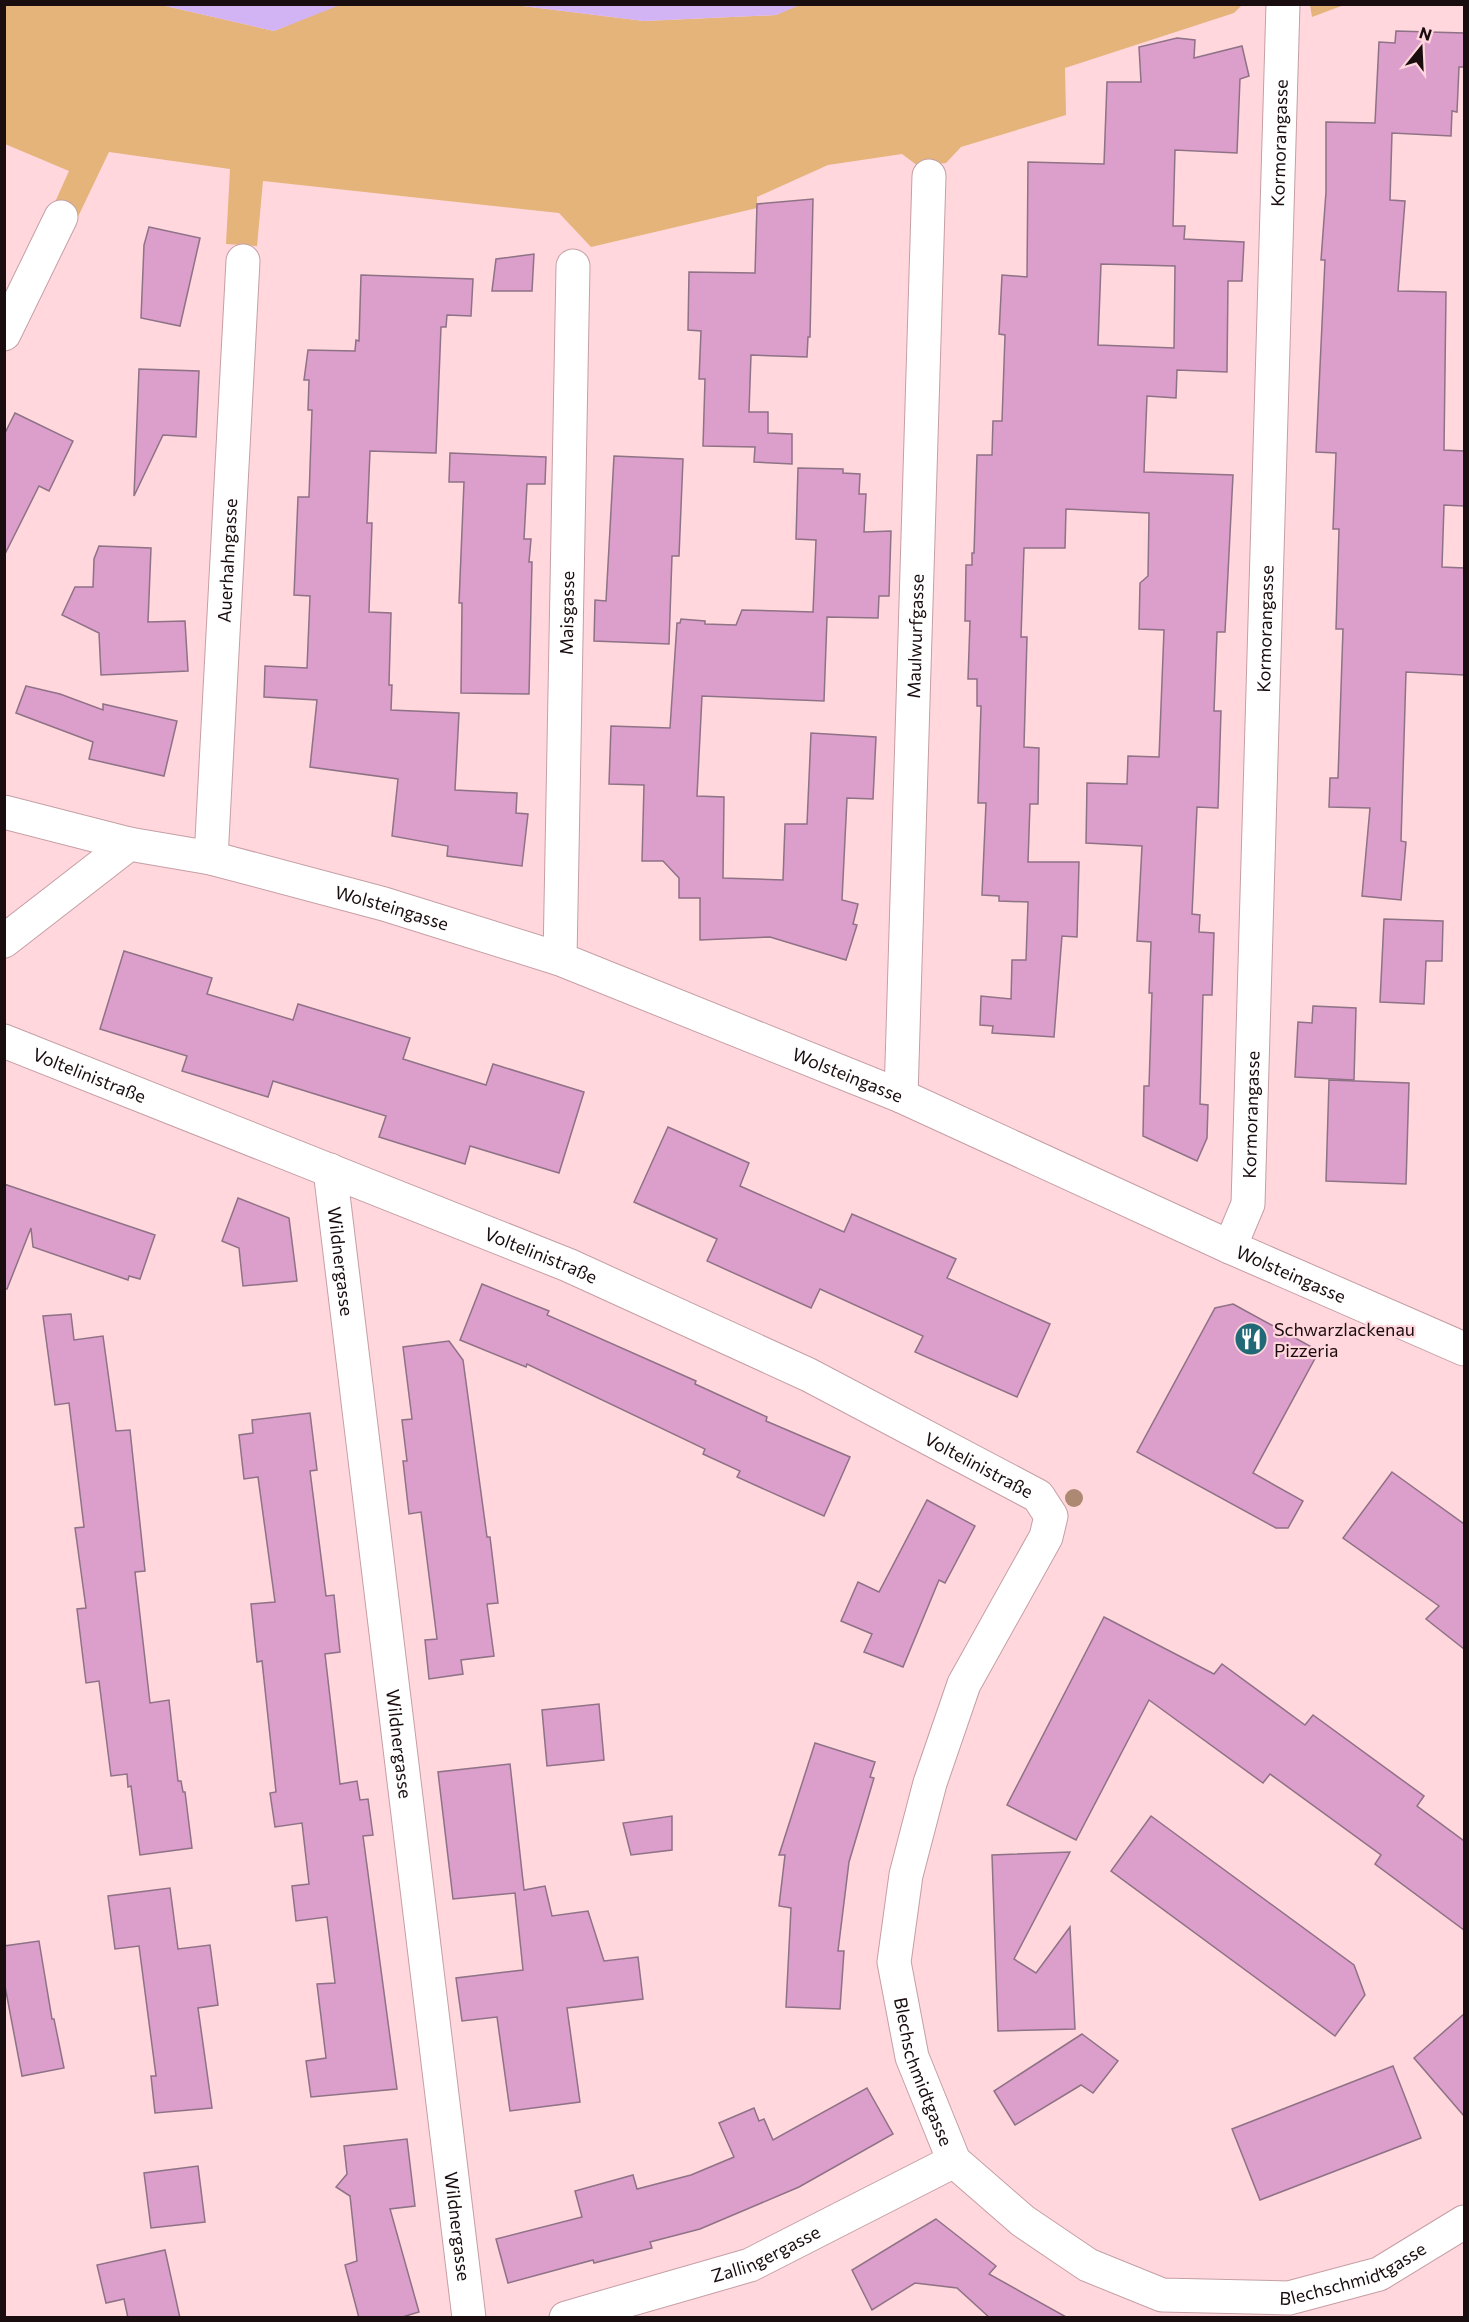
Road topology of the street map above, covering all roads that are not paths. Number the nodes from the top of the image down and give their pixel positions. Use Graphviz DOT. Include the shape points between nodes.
graph roads {
  1 [pos="1283,4"];
  2 [pos="929,176"];
  3 [pos="61,217"];
  4 [pos="243,261"];
  5 [pos="573,266"];
  6 [pos="4,334"];
  7 [pos="4,812"];
  8 [pos="129,844"];
  9 [pos="211,858"];
  10 [pos="4,941"];
  11 [pos="560,959"];
  12 [pos="4,1041"];
  13 [pos="901,1096"];
  14 [pos="330,1170"];
  15 [pos="1230,1247"];
  16 [pos="1464,1349"];
  17 [pos="1051,1516"];
  18 [pos="954,2160"];
  19 [pos="1464,2223"];
  20 [pos="1161,2306"];
  21 [pos="469,2318"];
  22 [pos="566,2318"];
  1 -- 15 [label="street, Kormorangasse" via="1248,1204"];
  2 -- 13 [label="street, Maulwurfgasse"];
  3 -- 6 [label="street"];
  4 -- 9 [label="street, Auerhahngasse"];
  5 -- 11 [label="street, Maisgasse"];
  7 -- 8 [label="street"];
  8 -- 9 [label="street"];
  8 -- 10 [label="street"];
  9 -- 11 [label="street, Wolsteingasse" via="384,904"];
  11 -- 13 [label="street, Wolsteingasse"];
  12 -- 14 [label="street, Voltelinistraße"];
  13 -- 15 [label="street, Wolsteingasse"];
  14 -- 17 [label="street, Voltelinistraße" via="568,1265 809,1375 1038,1496"];
  14 -- 21 [label="street, Wildnergasse"];
  15 -- 16 [label="street, Wolsteingasse"];
  17 -- 18 [label="street, Blechschmidtgasse" via="1046,1537 964,1684 930,1783 906,1875 894,1962 912,2057"];
  18 -- 20 [label="street, Blechschmidtgasse" via="1023,2221 1088,2265"];
  18 -- 22 [label="street, Zallingergasse" via="750,2265"];
  19 -- 20 [label="street, Blechschmidtgasse" via="1379,2274 1289,2298"];
}
